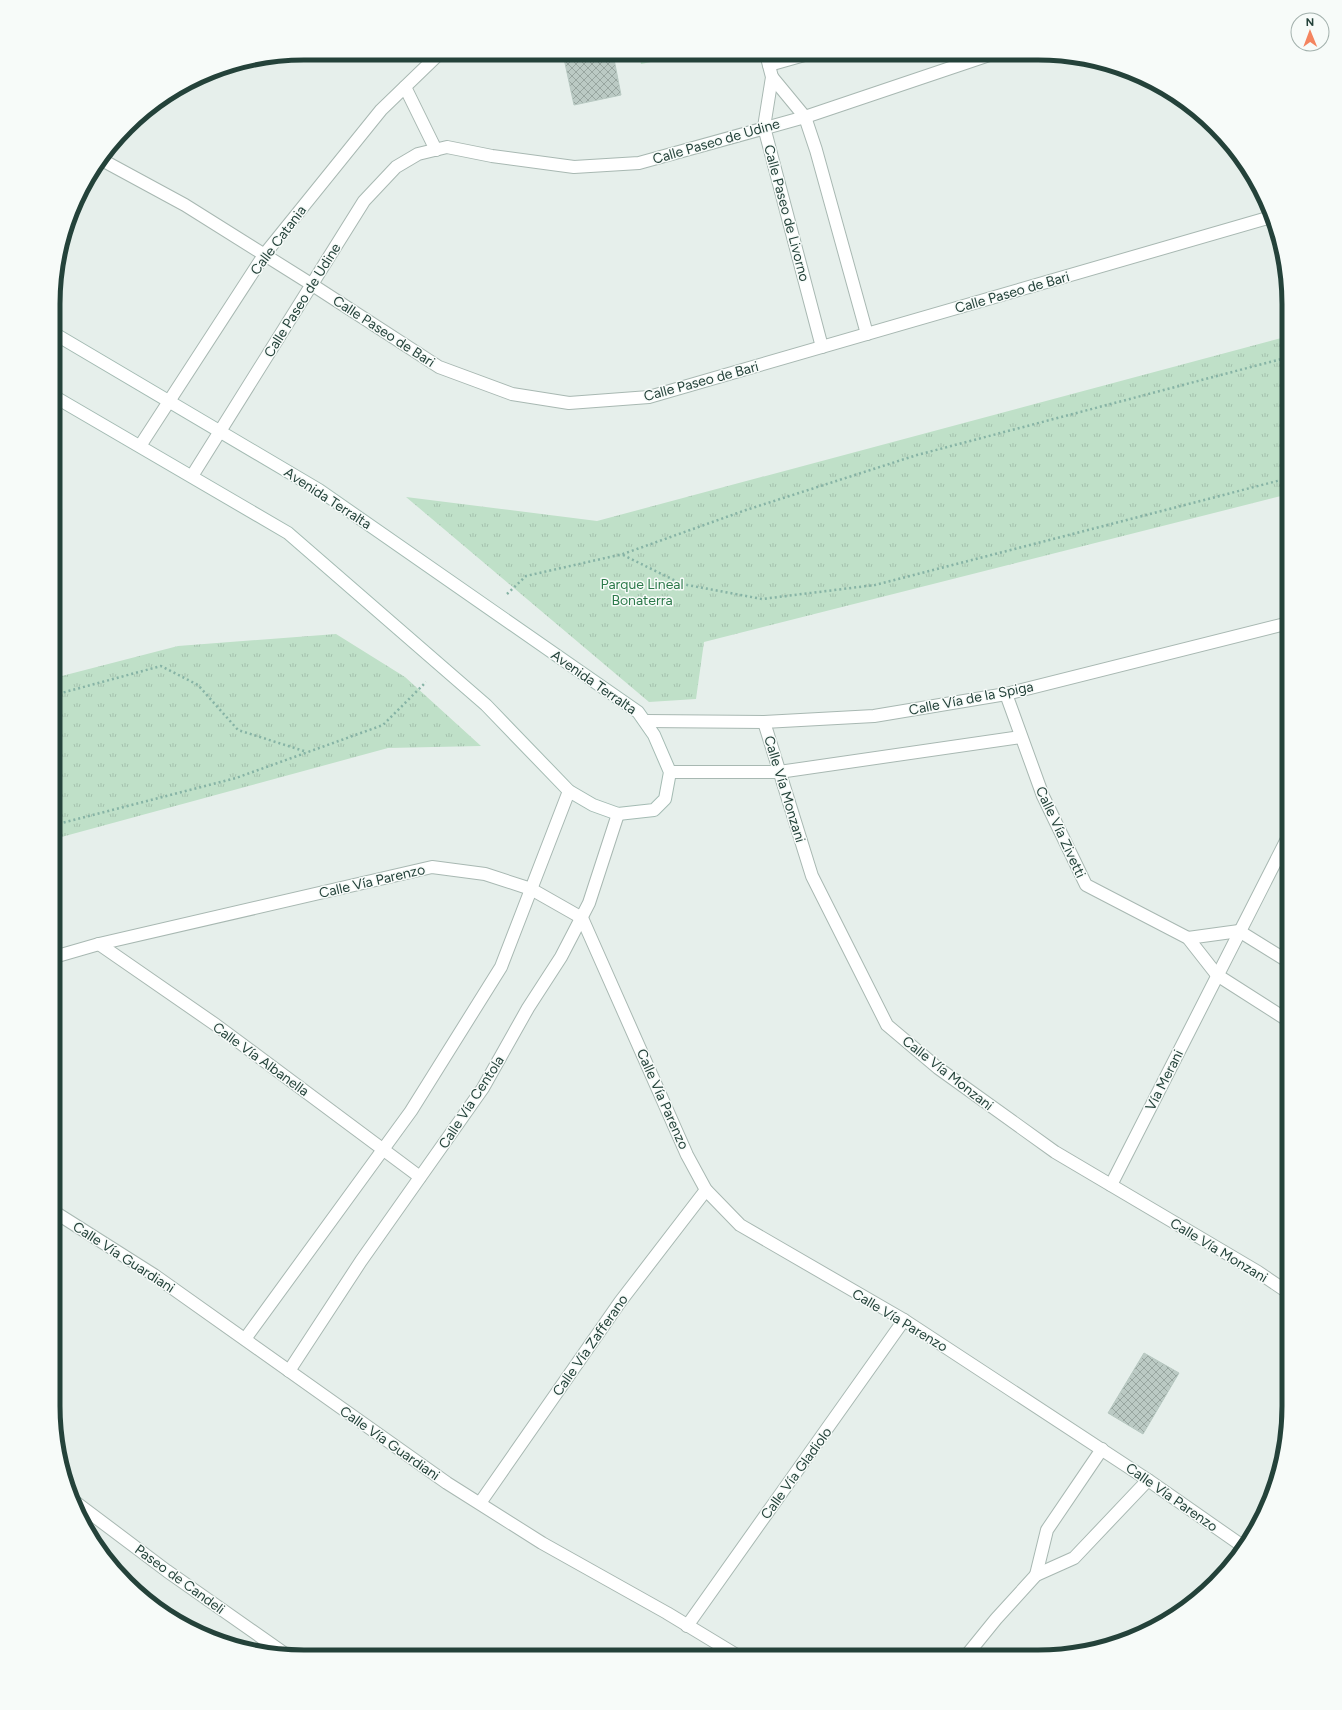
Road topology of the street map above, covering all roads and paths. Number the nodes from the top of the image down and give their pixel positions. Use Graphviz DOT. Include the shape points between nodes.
graph roads {
  1 [pos="433,60"];
  2 [pos="768,60"];
  3 [pos="974,60"];
  4 [pos="772,77"];
  5 [pos="405,87"];
  6 [pos="805,117"];
  7 [pos="764,127"];
  8 [pos="436,150"];
  9 [pos="106,162"];
  10 [pos="1266,218"];
  11 [pos="264,255"];
  12 [pos="311,284"];
  13 [pos="867,334"];
  14 [pos="60,337"];
  15 [pos="822,347"];
  16 [pos="1282,358"];
  17 [pos="60,400"];
  18 [pos="169,401"];
  19 [pos="220,431"];
  20 [pos="140,446"];
  21 [pos="192,476"];
  22 [pos="1282,480"];
  23 [pos="623,554"];
  24 [pos="491,610"];
  25 [pos="1282,625"];
  26 [pos="442,666"];
  27 [pos="60,693"];
  28 [pos="1006,694"];
  29 [pos="646,721"];
  30 [pos="764,722"];
  31 [pos="1021,737"];
  32 [pos="308,752"];
  33 [pos="670,772"];
  34 [pos="780,772"];
  35 [pos="569,791"];
  36 [pos="618,814"];
  37 [pos="60,823"];
  38 [pos="1282,848"];
  39 [pos="531,889"];
  40 [pos="582,918"];
  41 [pos="1239,931"];
  42 [pos="1188,938"];
  43 [pos="99,944"];
  44 [pos="60,955"];
  45 [pos="1282,958"];
  46 [pos="1217,975"];
  47 [pos="1282,1017"];
  48 [pos="384,1149"];
  49 [pos="420,1177"];
  50 [pos="1111,1185"];
  51 [pos="706,1190"];
  52 [pos="60,1215"];
  53 [pos="1282,1290"];
  54 [pos="904,1320"];
  55 [pos="245,1339"];
  56 [pos="289,1371"];
  57 [pos="1102,1449"];
  58 [pos="1148,1480"];
  59 [pos="480,1503"];
  60 [pos="82,1507"];
  61 [pos="1240,1543"];
  62 [pos="1036,1575"];
  63 [pos="687,1626"];
  64 [pos="277,1648"];
  65 [pos="728,1650"];
  66 [pos="971,1650"];
  1 -- 5 [label="street, Calle Catania"];
  2 -- 4 [label="street, Calle Paseo de Livorno"];
  3 -- 6 [label="street, Calle Paseo de Udine"];
  4 -- 6 [label="street, Calle Paseo de Livorno"];
  4 -- 7 [label="street, Calle Paseo de Livorno"];
  5 -- 8 [label="street"];
  5 -- 11 [label="street, Calle Catania" via="381,110"];
  6 -- 7 [label="street, Calle Paseo de Udine"];
  6 -- 13 [label="street, Calle Paseo de Livorno"];
  7 -- 8 [label="street, Calle Paseo de Udine" via="639,163 574,167 447,147"];
  7 -- 15 [label="street, Calle Paseo de Livorno"];
  8 -- 12 [label="street, Calle Paseo de Udine" via="418,154 396,167 364,201"];
  9 -- 11 [label="street, Calle Paseo de Bari" via="185,205"];
  10 -- 13 [label="street, Calle Paseo de Bari"];
  11 -- 12 [label="street, Calle Paseo de Bari"];
  11 -- 18 [label="street, Calle Catania"];
  12 -- 15 [label="street, Calle Paseo de Bari" via="439,367 512,394 569,403 649,397"];
  12 -- 19 [label="street, Calle Paseo de Udine"];
  13 -- 15 [label="street, Calle Paseo de Bari"];
  14 -- 18 [label="street, Avenida Terralta"];
  16 -- 23 [label="path" via="917,455 746,510"];
  17 -- 20 [label="street"];
  18 -- 19 [label="street, Avenida Terralta"];
  18 -- 20 [label="street, Calle Catania"];
  19 -- 21 [label="street, Calle Paseo de Udine"];
  19 -- 24 [label="street, Avenida Terralta" via="319,490"];
  20 -- 21 [label="street"];
  21 -- 26 [label="street" via="288,533"];
  22 -- 23 [label="path" via="875,585 762,599 682,584"];
  23 -- 24 [label="path" via="526,576"];
  24 -- 29 [label="street, Avenida Terralta" via="638,712"];
  25 -- 28 [label="street, Calle Vía de la Spiga"];
  26 -- 32 [label="path" via="383,726"];
  26 -- 35 [label="street" via="486,705"];
  27 -- 32 [label="path" via="161,666 198,685 238,730"];
  28 -- 30 [label="street, Calle Vía de la Spiga" via="874,716"];
  28 -- 31 [label="street, Calle Vía Zivetti"];
  29 -- 30 [label="street, Calle Vía de la Spiga"];
  29 -- 33 [label="street, Avenida Terralta"];
  30 -- 34 [label="street, Calle Vía Monzani"];
  31 -- 34 [label="street"];
  31 -- 42 [label="street, Calle Vía Zivetti" via="1043,796 1086,885"];
  32 -- 37 [label="path" via="236,778"];
  33 -- 34 [label="street"];
  33 -- 36 [label="street" via="664,799 654,810"];
  34 -- 50 [label="street, Calle Vía Monzani" via="812,876 887,1025 938,1068 1055,1152"];
  35 -- 36 [label="street" via="593,805"];
  35 -- 39 [label="street"];
  36 -- 40 [label="street, Calle Vía Centola"];
  38 -- 41 [label="street, Vía Merani"];
  39 -- 40 [label="street, Calle Vía Parenzo"];
  39 -- 43 [label="street, Calle Vía Parenzo" via="485,874 432,867"];
  39 -- 48 [label="street" via="501,967 411,1111"];
  40 -- 49 [label="street, Calle Vía Centola" via="482,1088"];
  40 -- 51 [label="street, Calle Vía Parenzo" via="687,1155"];
  41 -- 42 [label="street"];
  41 -- 45 [label="street"];
  41 -- 46 [label="street, Vía Merani"];
  42 -- 46 [label="street, Calle Vía Zivetti"];
  43 -- 44 [label="street, Calle Vía Parenzo"];
  43 -- 48 [label="street, Calle Vía Albanella"];
  46 -- 47 [label="street, Calle Vía Zivetti"];
  46 -- 50 [label="street, Vía Merani"];
  48 -- 49 [label="street, Calle Vía Albanella"];
  48 -- 55 [label="street"];
  49 -- 56 [label="street, Calle Vía Centola" via="361,1260"];
  50 -- 53 [label="street, Calle Vía Monzani" via="1258,1272"];
  51 -- 54 [label="street, Calle Vía Parenzo" via="740,1225"];
  51 -- 59 [label="street, Calle Vía Zafferano" via="620,1302"];
  52 -- 55 [label="street, Calle Vía Guardiani" via="154,1275"];
  54 -- 57 [label="street, Calle Vía Parenzo"];
  54 -- 63 [label="street, Calle Vía Gladiolo"];
  55 -- 56 [label="street, Calle Vía Guardiani"];
  56 -- 59 [label="street, Calle Vía Guardiani" via="447,1483"];
  57 -- 58 [label="street, Calle Vía Parenzo"];
  57 -- 62 [label="street" via="1047,1530"];
  58 -- 61 [label="street, Calle Vía Parenzo"];
  58 -- 62 [label="street" via="1074,1558"];
  59 -- 63 [label="street, Calle Vía Guardiani" via="542,1543"];
  60 -- 64 [label="street, Paseo de Candeli"];
  62 -- 66 [label="street"];
  63 -- 65 [label="street, Calle Vía Guardiani"];
}
